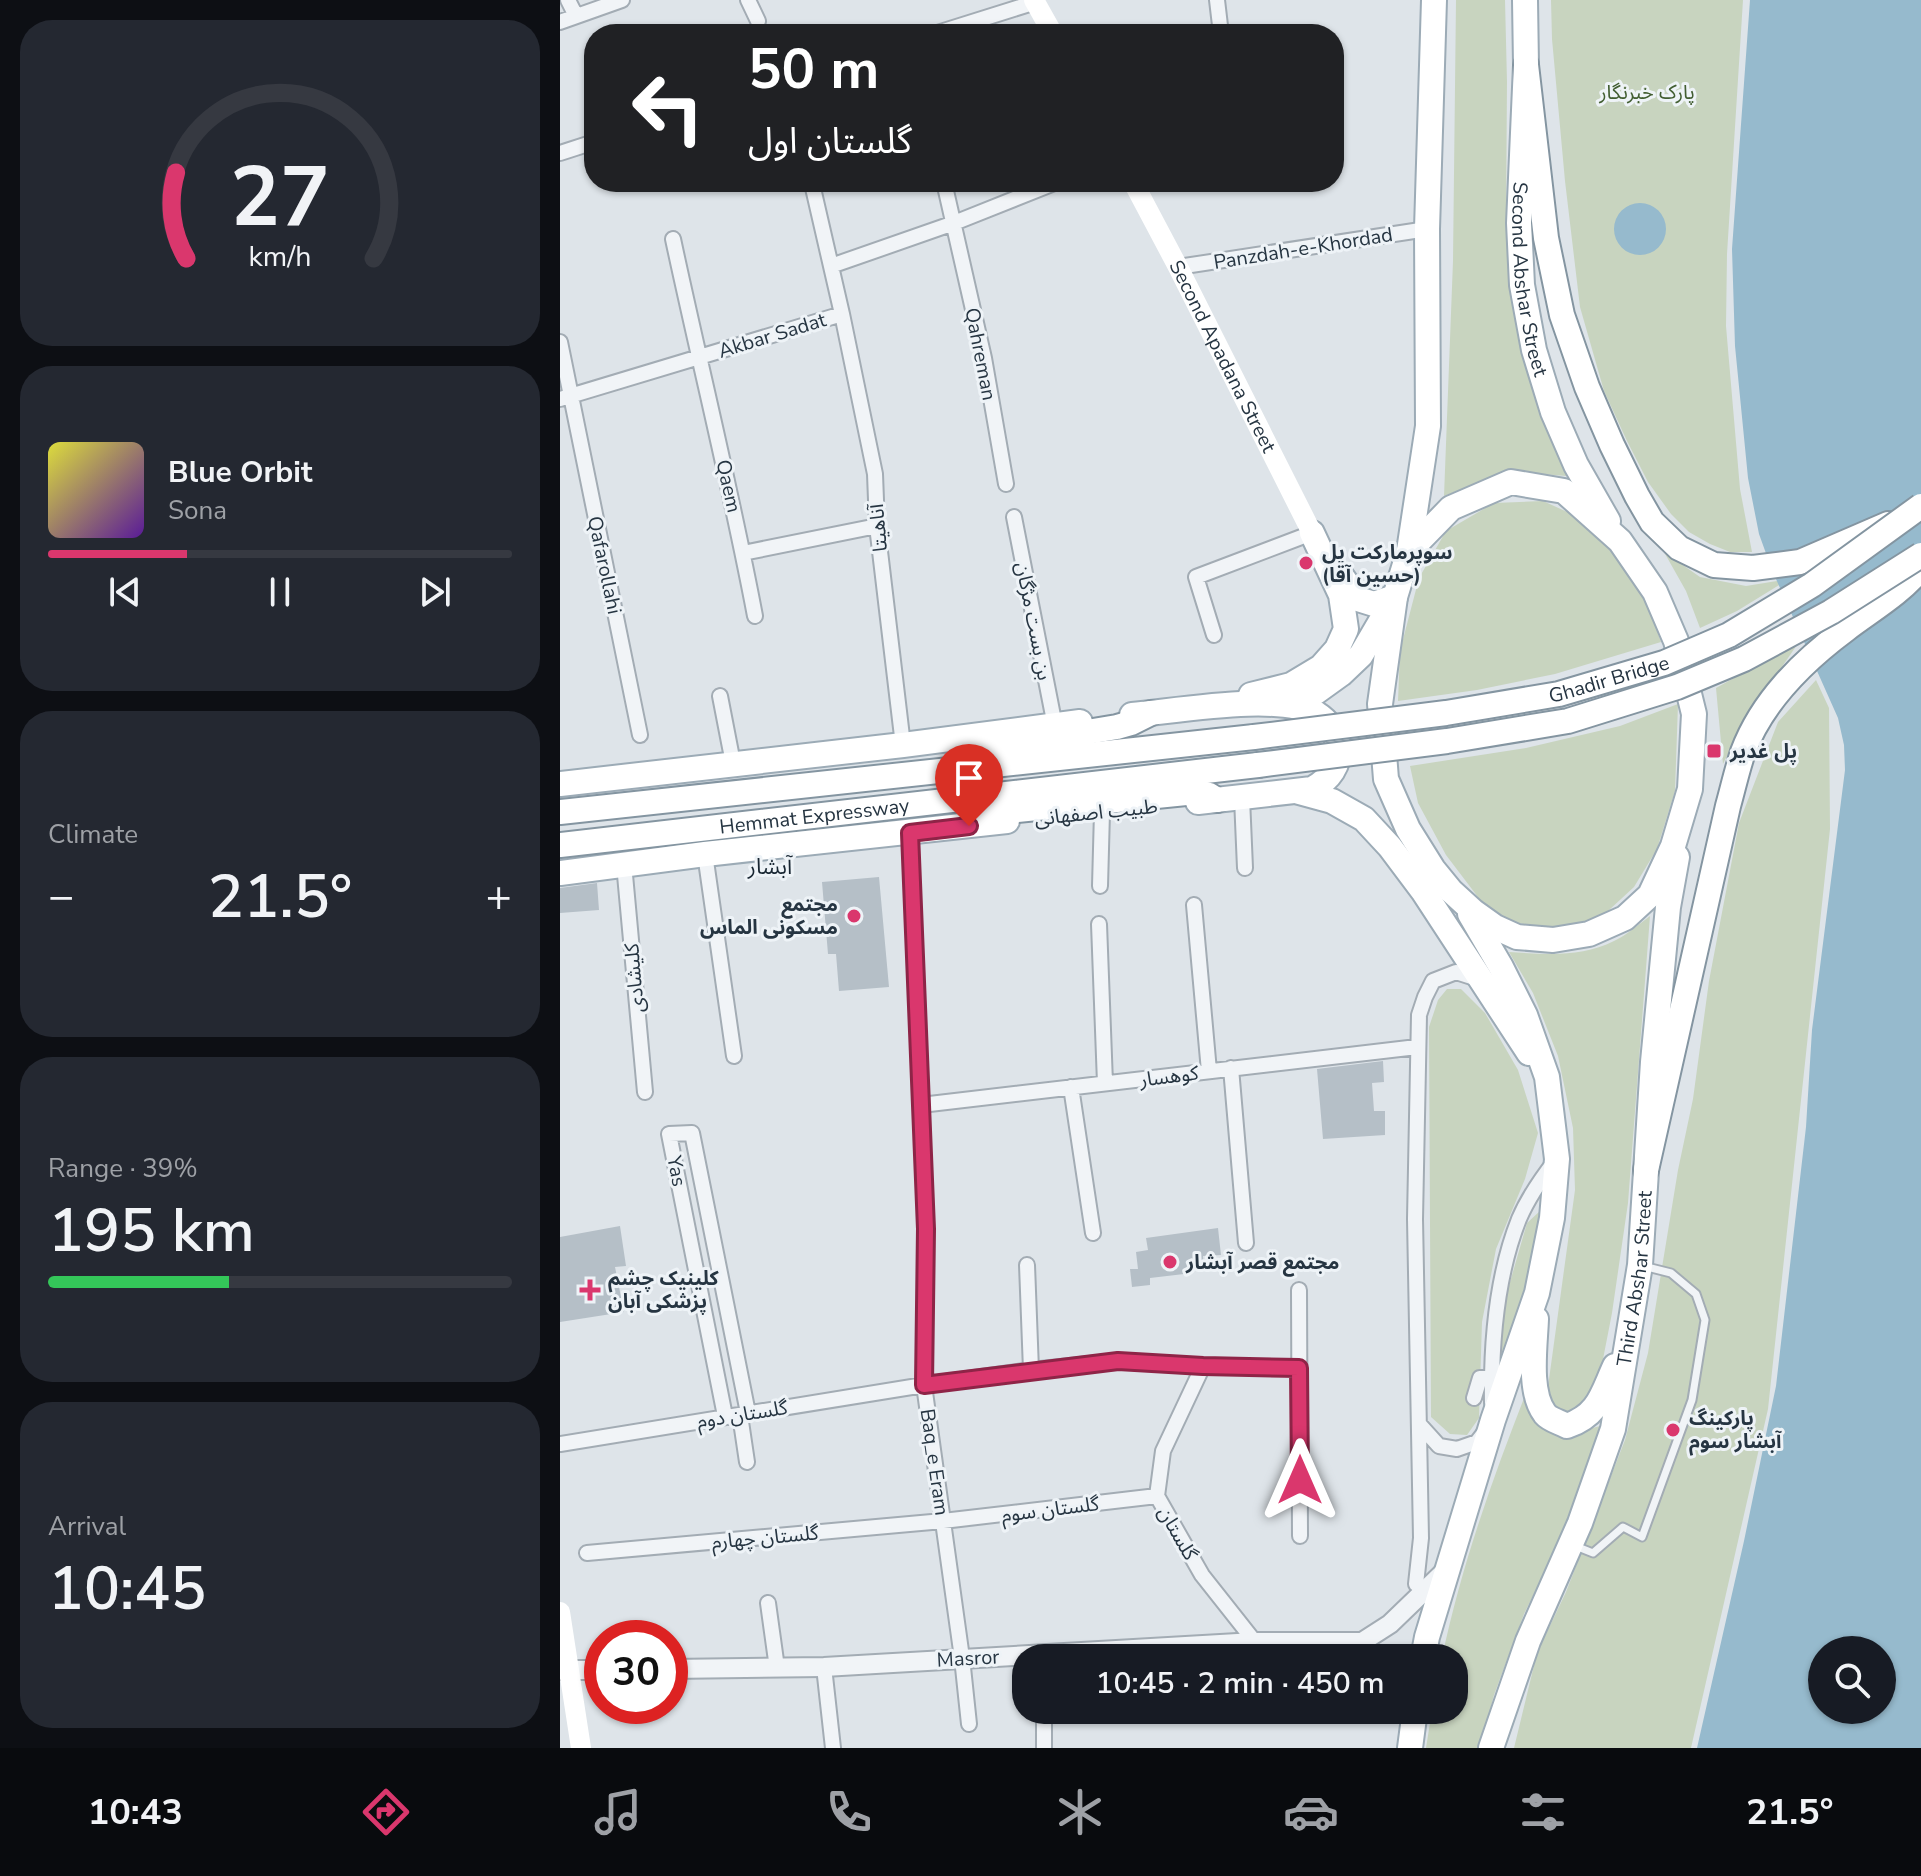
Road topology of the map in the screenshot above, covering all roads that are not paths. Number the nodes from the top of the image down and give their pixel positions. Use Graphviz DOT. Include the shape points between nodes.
graph roads {
  1 [pos="568,0"];
  2 [pos="622,0"];
  3 [pos="748,0"];
  4 [pos="1217,0"];
  5 [pos="1434,0"];
  6 [pos="1525,0"];
  7 [pos="1035,1"];
  8 [pos="576,16"];
  9 [pos="758,21"];
  10 [pos="560,22"];
  11 [pos="965,24"];
  12 [pos="1048,24"];
  13 [pos="1220,24"];
  14 [pos="1526,65"];
  15 [pos="584,145"];
  16 [pos="560,153"];
  17 [pos="814,192"];
  18 [pos="946,192"];
  19 [pos="1032,192"];
  20 [pos="1138,192"];
  21 [pos="954,223"];
  22 [pos="1427,229"];
  23 [pos="673,239"];
  24 [pos="831,266"];
  25 [pos="1178,267"];
  26 [pos="842,314"];
  27 [pos="560,342"];
  28 [pos="698,357"];
  29 [pos="565,397"];
  30 [pos="1006,484"];
  31 [pos="1917,508"];
  32 [pos="1014,517"];
  33 [pos="877,526"];
  34 [pos="1312,533"];
  35 [pos="1620,541"];
  36 [pos="1409,551"];
  37 [pos="743,553"];
  38 [pos="1921,555"];
  39 [pos="1921,568"];
  40 [pos="1395,597"];
  41 [pos="755,616"];
  42 [pos="1214,635"];
  43 [pos="720,696"];
  44 [pos="1280,704"];
  45 [pos="1207,706"];
  46 [pos="1151,713"];
  47 [pos="1055,726"];
  48 [pos="640,735"];
  49 [pos="1254,737"];
  50 [pos="903,745"];
  51 [pos="733,763"];
  52 [pos="1258,765"];
  53 [pos="927,772"];
  54 [pos="560,784"];
  55 [pos="1690,789"];
  56 [pos="1299,792"];
  57 [pos="1242,798"];
  58 [pos="1217,800"];
  59 [pos="920,804"];
  60 [pos="560,812"];
  61 [pos="1102,812"];
  62 [pos="910,833"];
  63 [pos="560,845"];
  64 [pos="705,854"];
  65 [pos="624,864"];
  66 [pos="1245,868"];
  67 [pos="560,873"];
  68 [pos="1100,886"];
  69 [pos="1463,902"];
  70 [pos="1194,905"];
  71 [pos="1099,924"];
  72 [pos="1482,980"];
  73 [pos="1417,1047"];
  74 [pos="734,1056"];
  75 [pos="1231,1068"];
  76 [pos="1209,1071"];
  77 [pos="1547,1077"];
  78 [pos="1105,1083"];
  79 [pos="1071,1087"];
  80 [pos="645,1092"];
  81 [pos="921,1105"];
  82 [pos="1557,1159"];
  83 [pos="1646,1170"];
  84 [pos="1093,1233"];
  85 [pos="1246,1243"];
  86 [pos="1027,1265"];
  87 [pos="1640,1265"];
  88 [pos="1299,1290"];
  89 [pos="1537,1293"];
  90 [pos="1629,1335"];
  91 [pos="1203,1366"];
  92 [pos="1299,1368"];
  93 [pos="1031,1370"];
  94 [pos="1492,1377"];
  95 [pos="924,1385"];
  96 [pos="1474,1398"];
  97 [pos="744,1414"];
  98 [pos="725,1416"];
  99 [pos="1493,1420"];
  100 [pos="1420,1425"];
  101 [pos="560,1444"];
  102 [pos="747,1462"];
  103 [pos="1157,1496"];
  104 [pos="943,1521"];
  105 [pos="1300,1536"];
  106 [pos="1571,1544"];
  107 [pos="587,1553"];
  108 [pos="1447,1569"];
  109 [pos="1416,1584"];
  110 [pos="768,1603"];
  111 [pos="560,1612"];
  112 [pos="1255,1642"];
  113 [pos="1362,1642"];
  114 [pos="1225,1644"];
  115 [pos="1426,1644"];
  116 [pos="1012,1657"];
  117 [pos="962,1658"];
  118 [pos="824,1667"];
  119 [pos="777,1668"];
  120 [pos="688,1669"];
  121 [pos="565,1670"];
  122 [pos="969,1724"];
  123 [pos="1044,1724"];
  124 [pos="1411,1724"];
  125 [pos="581,1748"];
  126 [pos="833,1748"];
  127 [pos="1044,1748"];
  128 [pos="1410,1748"];
  129 [pos="1491,1748"];
  1 -- 8 [label="street"];
  2 -- 8 [label="street"];
  3 -- 9 [label="street"];
  4 -- 13 [label="street"];
  5 -- 22 [label="main road"];
  6 -- 14 [label="main road, Second Abshar Street"];
  7 -- 11 [label="street"];
  7 -- 12 [label="main road"];
  8 -- 10 [label="street"];
  14 -- 31 [label="main road, bridge" via="1546,238 1562,315 1587,387 1652,522 1679,548 1714,565 1753,568 1800,562"];
  14 -- 35 [label="main road, Second Abshar Street" via="1519,223 1522,285 1534,350 1576,465"];
  15 -- 16 [label="street"];
  17 -- 24 [label="street, Akbar Sadat"];
  18 -- 21 [label="street, Qahreman"];
  19 -- 21 [label="street"];
  20 -- 25 [label="main road, Second Apadana Street"];
  21 -- 24 [label="street"];
  21 -- 30 [label="street, Qahreman"];
  22 -- 25 [label="street, Panzdah-e-Khordad"];
  22 -- 36 [label="main road" via="1428,426"];
  23 -- 28 [label="street, Qaem"];
  24 -- 26 [label="street, Akbar Sadat"];
  25 -- 34 [label="main road, Second Apadana Street"];
  26 -- 28 [label="street, Akbar Sadat"];
  26 -- 33 [label="street, آناهیتا" via="875,474"];
  27 -- 29 [label="street, Qafarollahi"];
  28 -- 29 [label="street, Akbar Sadat"];
  28 -- 37 [label="street, Qaem"];
  29 -- 48 [label="street, Qafarollahi"];
  31 -- 49 [label="main road, Ghadir Bridge, bridge" via="1812,585 1729,635 1664,663 1559,694"];
  32 -- 47 [label="street, بن بست مژگان"];
  33 -- 37 [label="street"];
  33 -- 50 [label="street, آناهیتا"];
  34 -- 40 [label="main road" via="1358,599 1374,604"];
  34 -- 42 [label="street" via="1196,577"];
  34 -- 45 [label="main road" via="1341,595 1346,629 1337,649 1321,667 1291,685"];
  35 -- 36 [label="main road" via="1564,491 1511,482 1451,508"];
  35 -- 55 [label="main road" via="1655,592 1676,641 1694,714"];
  36 -- 40 [label="main road"];
  37 -- 41 [label="street, Qaem"];
  38 -- 52 [label="main road, Ghadir Bridge, bridge" via="1831,612 1744,659 1677,687 1568,721"];
  39 -- 83 [label="main road" via="1800,667 1769,704 1744,750"];
  40 -- 44 [label="main road" via="1361,655 1316,692"];
  40 -- 69 [label="main road" via="1380,704 1386,779 1416,842"];
  43 -- 51 [label="street"];
  44 -- 45 [label="main road"];
  44 -- 56 [label="main road" via="1315,713 1334,732 1338,745 1333,772 1324,782"];
  45 -- 46 [label="main road"];
  46 -- 47 [label="main road"];
  46 -- 53 [label="main road" via="1117,727 980,750"];
  47 -- 50 [label="main road"];
  49 -- 53 [label="main road, Hemmat Expressway"];
  50 -- 51 [label="main road"];
  51 -- 54 [label="main road"];
  52 -- 59 [label="main road, Hemmat Expressway"];
  53 -- 60 [label="main road, Hemmat Expressway"];
  55 -- 69 [label="main road" via="1673,846 1650,895 1625,918 1589,934 1553,940 1517,937"];
  55 -- 83 [label="main road, Third Abshar Street" via="1668,907"];
  56 -- 57 [label="main road, طبیب اصفهانی"];
  56 -- 72 [label="main road" via="1332,801 1364,819 1423,891"];
  57 -- 58 [label="main road, طبیب اصفهانی"];
  57 -- 66 [label="street"];
  58 -- 59 [label="main road" via="1196,792 964,815"];
  58 -- 61 [label="main road, طبیب اصفهانی"];
  59 -- 63 [label="main road, Hemmat Expressway"];
  61 -- 62 [label="main road, طبیب اصفهانی"];
  61 -- 68 [label="street"];
  62 -- 64 [label="main road, طبیب اصفهانی"];
  62 -- 81 [label="street, Baq_e Eram"];
  64 -- 65 [label="main road, طبیب اصفهانی"];
  64 -- 74 [label="street"];
  65 -- 67 [label="main road, طبیب اصفهانی"];
  65 -- 80 [label="street, کلیشادی"];
  69 -- 77 [label="main road" via="1525,1015"];
  70 -- 76 [label="street"];
  71 -- 78 [label="street"];
  72 -- 73 [label="street" via="1456,972 1433,981 1419,1015"];
  72 -- 77 [label="main road"];
  73 -- 75 [label="street, کوهسار"];
  73 -- 100 [label="street"];
  75 -- 76 [label="street, کوهسار"];
  75 -- 85 [label="street"];
  76 -- 78 [label="street, کوهسار"];
  77 -- 82 [label="main road"];
  78 -- 79 [label="street, کوهسار"];
  79 -- 81 [label="street, کوهسار"];
  79 -- 84 [label="street"];
  81 -- 95 [label="street, Baq_e Eram"];
  82 -- 89 [label="main road"];
  82 -- 94 [label="street" via="1519,1219 1494,1318"];
  83 -- 87 [label="main road, Third Abshar Street"];
  86 -- 93 [label="street"];
  87 -- 90 [label="main road, Third Abshar Street"];
  87 -- 106 [label="lane" via="1671,1273 1696,1294 1705,1320 1692,1400 1642,1537 1623,1527 1593,1553"];
  88 -- 92 [label="street"];
  89 -- 90 [label="main road" via="1534,1370 1537,1400 1547,1417 1567,1426 1583,1420 1597,1405"];
  89 -- 99 [label="main road"];
  90 -- 106 [label="main road, Third Abshar Street" via="1613,1429"];
  91 -- 92 [label="street, گلستان دوم"];
  91 -- 93 [label="street, گلستان دوم" via="1118,1361"];
  91 -- 103 [label="street, گلستان" via="1163,1451"];
  92 -- 105 [label="street"];
  93 -- 95 [label="street, گلستان دوم"];
  94 -- 96 [label="street" via="1480,1378"];
  94 -- 99 [label="street"];
  95 -- 97 [label="street, گلستان دوم"];
  95 -- 104 [label="street, Baq_e Eram"];
  97 -- 98 [label="street, گلستان دوم"];
  97 -- 98 [label="street, Yas" via="692,1133 669,1134"];
  97 -- 102 [label="street"];
  98 -- 101 [label="street, گلستان دوم"];
  99 -- 100 [label="street" via="1477,1442 1457,1449 1439,1446"];
  99 -- 108 [label="main road"];
  100 -- 109 [label="street"];
  103 -- 104 [label="street, گلستان سوم"];
  103 -- 112 [label="street, گلستان" via="1202,1575"];
  104 -- 107 [label="street, گلستان چهارم"];
  104 -- 117 [label="street, Baq_e Eram"];
  106 -- 129 [label="main road, Third Abshar Street" via="1528,1641"];
  108 -- 113 [label="street" via="1390,1624"];
  108 -- 115 [label="main road"];
  110 -- 119 [label="street"];
  111 -- 121 [label="main road"];
  112 -- 113 [label="street, Masror"];
  112 -- 114 [label="street, Masror"];
  116 -- 117 [label="street, Masror"];
  117 -- 118 [label="street, Masror"];
  117 -- 122 [label="street, Baq_e Eram"];
  118 -- 119 [label="street, Masror"];
  118 -- 126 [label="street"];
  119 -- 120 [label="street, Masror"];
  121 -- 125 [label="main road"];
  123 -- 127 [label="street"];
  124 -- 128 [label="main road"];
}
